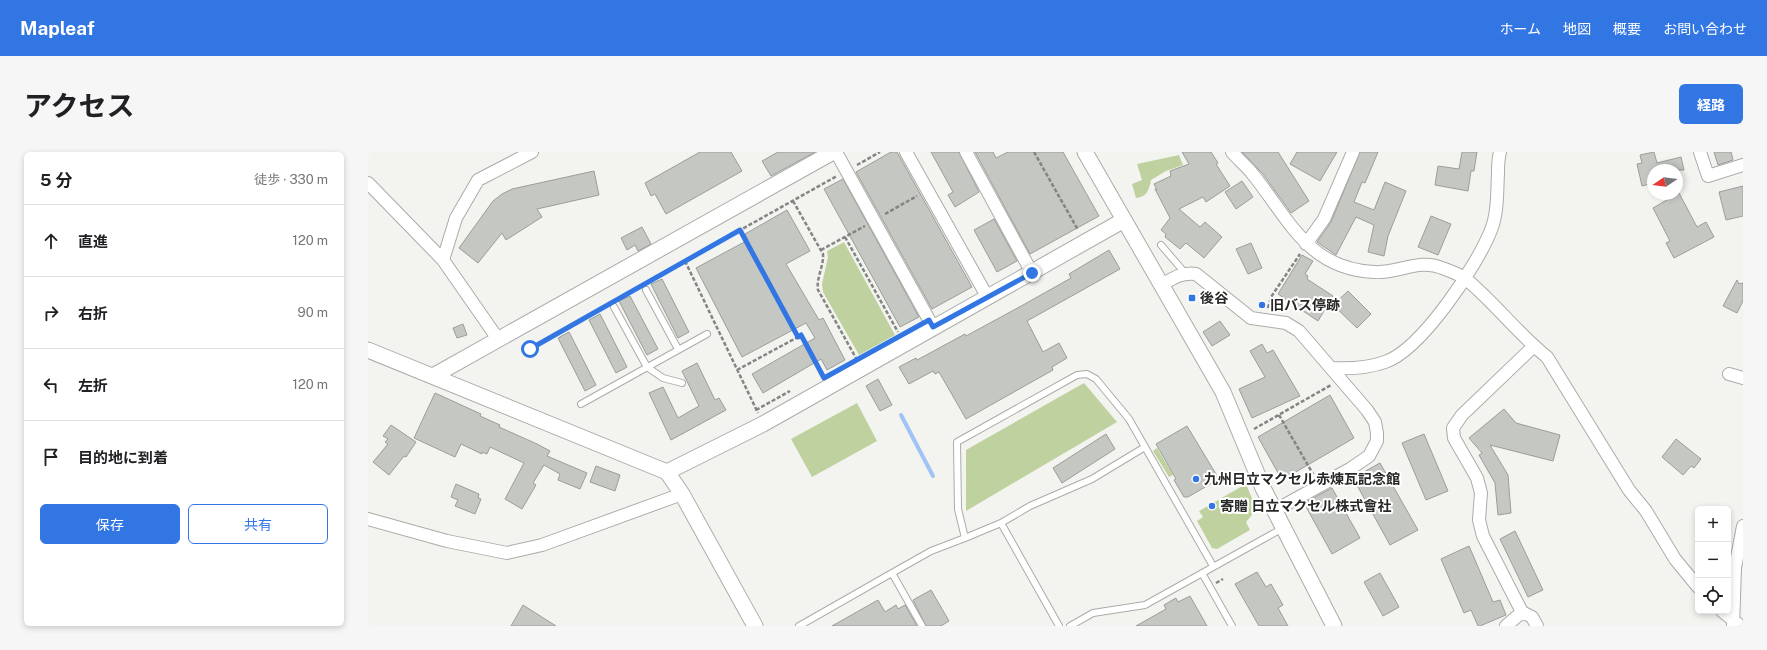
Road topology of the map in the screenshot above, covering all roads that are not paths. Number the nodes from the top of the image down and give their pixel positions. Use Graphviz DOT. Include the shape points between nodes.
graph roads {
  1 [pos="532,152"];
  2 [pos="833,152"];
  3 [pos="836,152"];
  4 [pos="906,152"];
  5 [pos="966,152"];
  6 [pos="1085,152"];
  7 [pos="1232,152"];
  8 [pos="1353,152"];
  9 [pos="1500,152"];
  10 [pos="1700,152"];
  11 [pos="1743,165"];
  12 [pos="368,184"];
  13 [pos="1124,220"];
  14 [pos="1306,244"];
  15 [pos="1161,245"];
  16 [pos="443,260"];
  17 [pos="1032,273"];
  18 [pos="1185,274"];
  19 [pos="1466,278"];
  20 [pos="1162,285"];
  21 [pos="646,290"];
  22 [pos="988,298"];
  23 [pos="614,306"];
  24 [pos="933,327"];
  25 [pos="707,334"];
  26 [pos="498,338"];
  27 [pos="1534,346"];
  28 [pos="678,349"];
  29 [pos="368,350"];
  30 [pos="646,367"];
  31 [pos="1329,373"];
  32 [pos="1729,374"];
  33 [pos="433,376"];
  34 [pos="1743,378"];
  35 [pos="682,383"];
  36 [pos="581,404"];
  37 [pos="1145,447"];
  38 [pos="667,472"];
  39 [pos="682,494"];
  40 [pos="1274,511"];
  41 [pos="368,519"];
  42 [pos="1001,523"];
  43 [pos="1743,526"];
  44 [pos="1283,528"];
  45 [pos="965,538"];
  46 [pos="1213,566"];
  47 [pos="892,573"];
  48 [pos="1202,573"];
  49 [pos="1695,583"];
  50 [pos="1522,612"];
  51 [pos="1725,614"];
  52 [pos="1736,624"];
  53 [pos="754,626"];
  54 [pos="799,626"];
  55 [pos="922,626"];
  56 [pos="1059,626"];
  57 [pos="1070,626"];
  58 [pos="1232,626"];
  59 [pos="1334,626"];
  60 [pos="1506,626"];
  61 [pos="1537,626"];
  1 -- 16 [label="street" via="478,180 456,218"];
  2 -- 26 [label="street"];
  3 -- 24 [label="street"];
  4 -- 22 [label="street"];
  5 -- 17 [label="street"];
  6 -- 13 [label="street"];
  7 -- 14 [label="street" via="1250,171"];
  8 -- 14 [label="street" via="1324,219"];
  9 -- 19 [label="street" via="1496,205 1491,230"];
  10 -- 11 [label="street" via="1708,176"];
  12 -- 16 [label="street"];
  13 -- 17 [label="street"];
  13 -- 20 [label="street"];
  14 -- 19 [label="street" via="1330,261 1357,270 1386,272 1431,264"];
  15 -- 18 [label="lane"];
  16 -- 26 [label="street"];
  17 -- 22 [label="street"];
  18 -- 20 [label="street" via="1174,277"];
  18 -- 31 [label="street" via="1196,274 1251,318 1286,322 1293,326"];
  19 -- 27 [label="street"];
  19 -- 31 [label="street" via="1424,333 1409,348 1386,362 1343,368"];
  20 -- 40 [label="street" via="1223,392"];
  21 -- 28 [label="lane"];
  22 -- 24 [label="street"];
  23 -- 30 [label="lane"];
  24 -- 38 [label="street" via="763,424"];
  25 -- 28 [label="lane"];
  26 -- 33 [label="street"];
  27 -- 49 [label="street" via="1548,357 1630,490 1675,559"];
  27 -- 50 [label="street" via="1462,415 1453,428 1454,438 1477,478 1481,493 1479,520 1483,536"];
  28 -- 30 [label="lane"];
  29 -- 33 [label="street"];
  30 -- 35 [label="lane" via="663,378"];
  30 -- 36 [label="lane"];
  31 -- 40 [label="street" via="1367,410 1375,422 1377,441 1374,449 1369,456 1350,469"];
  32 -- 34 [label="street"];
  33 -- 38 [label="street"];
  37 -- 42 [label="lane" via="1092,479 1030,506"];
  37 -- 45 [label="lane" via="1129,419 1096,379 1087,374 1077,375 957,442 958,509"];
  37 -- 46 [label="lane"];
  38 -- 39 [label="street"];
  39 -- 41 [label="street" via="542,545 507,553 447,541"];
  39 -- 53 [label="street"];
  40 -- 44 [label="street"];
  42 -- 45 [label="lane"];
  42 -- 56 [label="lane"];
  43 -- 52 [label="street" via="1735,568"];
  44 -- 46 [label="lane"];
  44 -- 59 [label="street"];
  45 -- 47 [label="lane" via="931,550"];
  46 -- 48 [label="lane"];
  47 -- 54 [label="lane"];
  47 -- 55 [label="lane"];
  48 -- 57 [label="lane" via="1145,604 1093,613"];
  48 -- 58 [label="lane"];
  50 -- 60 [label="street"];
  50 -- 61 [label="street" via="1532,617"];
  51 -- 52 [label="street"];
}
